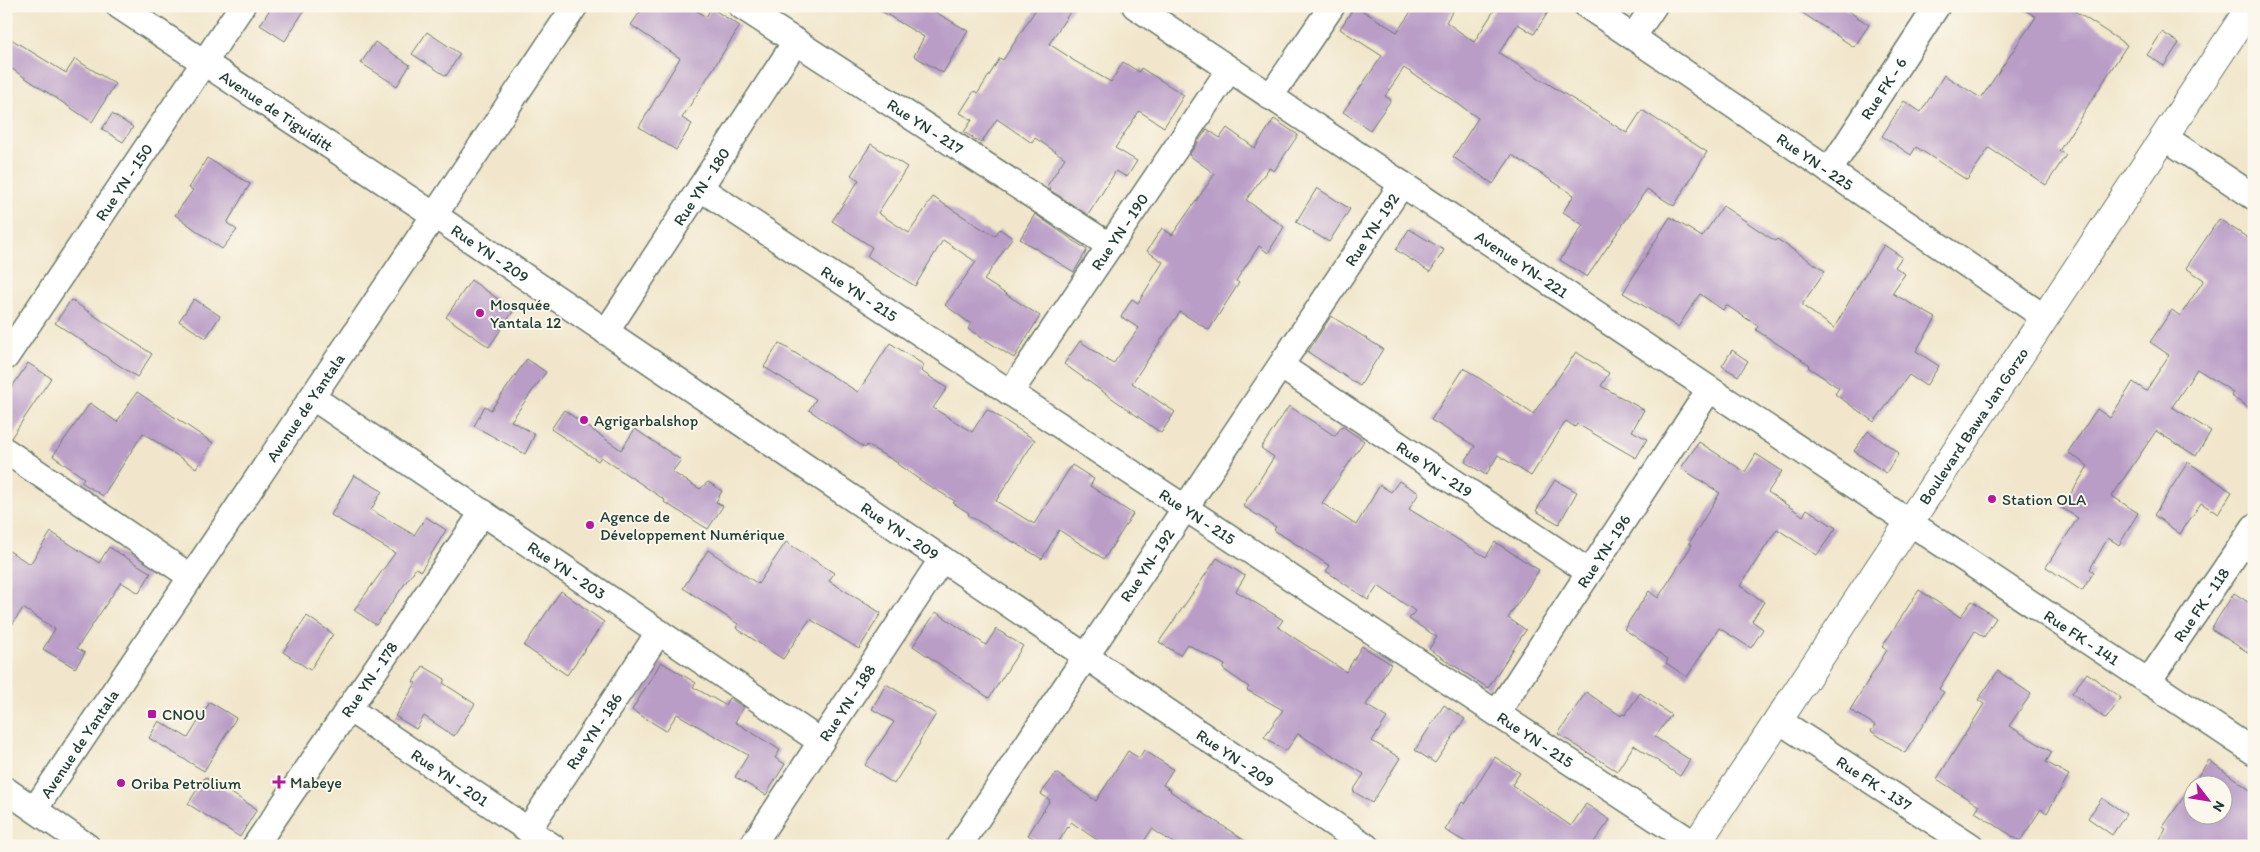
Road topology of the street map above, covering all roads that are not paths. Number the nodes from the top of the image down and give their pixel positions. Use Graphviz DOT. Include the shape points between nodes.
graph roads {
  1 [pos="119,6"];
  2 [pos="242,6"];
  3 [pos="575,6"];
  4 [pos="741,6"];
  5 [pos="1135,6"];
  6 [pos="1332,6"];
  7 [pos="1587,6"];
  8 [pos="1654,6"];
  9 [pos="1937,6"];
  10 [pos="2251,6"];
  11 [pos="1633,37"];
  12 [pos="796,41"];
  13 [pos="204,63"];
  14 [pos="1229,70"];
  15 [pos="1270,97"];
  16 [pos="2164,137"];
  17 [pos="1829,170"];
  18 [pos="1402,184"];
  19 [pos="700,188"];
  20 [pos="2254,197"];
  21 [pos="434,215"];
  22 [pos="1110,246"];
  23 [pos="2044,317"];
  24 [pos="606,332"];
  25 [pos="6,357"];
  26 [pos="1280,366"];
  27 [pos="1709,390"];
  28 [pos="1010,393"];
  29 [pos="312,397"];
  30 [pos="6,451"];
  31 [pos="1185,508"];
  32 [pos="483,512"];
  33 [pos="1909,523"];
  34 [pos="2254,528"];
  35 [pos="942,559"];
  36 [pos="1589,572"];
  37 [pos="191,577"];
  38 [pos="659,632"];
  39 [pos="1086,656"];
  40 [pos="2148,682"];
  41 [pos="349,709"];
  42 [pos="1497,714"];
  43 [pos="1778,720"];
  44 [pos="821,742"];
  45 [pos="2254,752"];
  46 [pos="6,790"];
  47 [pos="35,810"];
  48 [pos="528,830"];
  49 [pos="62,839"];
  50 [pos="970,842"];
  51 [pos="1696,845"];
  52 [pos="87,846"];
  53 [pos="255,846"];
  54 [pos="552,846"];
  55 [pos="752,846"];
  56 [pos="1366,846"];
  57 [pos="1971,846"];
  1 -- 13 [label="street, Avenue de Tiguiditt"];
  2 -- 13 [label="street, Rue YN - 150"];
  3 -- 21 [label="street, Avenue de Yantala"];
  4 -- 12 [label="street, Rue YN - 217"];
  5 -- 14 [label="street, Avenue YN- 221"];
  6 -- 15 [label="street"];
  7 -- 11 [label="street, Rue YN - 225"];
  8 -- 11 [label="street"];
  9 -- 17 [label="street, Rue FK - 6"];
  10 -- 16 [label="main road, Boulevard Bawa Jan Gorzo"];
  11 -- 17 [label="street, Rue YN - 225"];
  12 -- 19 [label="street, Rue YN - 180"];
  12 -- 22 [label="street, Rue YN - 217"];
  13 -- 21 [label="street, Avenue de Tiguiditt"];
  13 -- 25 [label="street, Rue YN - 150"];
  14 -- 15 [label="street, Avenue YN- 221"];
  14 -- 22 [label="street, Rue YN - 190"];
  15 -- 18 [label="street, Avenue YN- 221"];
  16 -- 20 [label="street"];
  16 -- 23 [label="main road, Boulevard Bawa Jan Gorzo"];
  17 -- 23 [label="street, Rue YN - 225"];
  18 -- 26 [label="street, Rue YN- 192"];
  18 -- 27 [label="street, Avenue YN- 221"];
  19 -- 24 [label="street, Rue YN - 180"];
  19 -- 28 [label="street, Rue YN - 215"];
  21 -- 24 [label="street, Rue YN - 209"];
  21 -- 29 [label="street, Avenue de Yantala"];
  22 -- 28 [label="street, Rue YN - 190"];
  23 -- 33 [label="main road, Boulevard Bawa Jan Gorzo"];
  24 -- 35 [label="street, Rue YN - 209"];
  26 -- 31 [label="street, Rue YN- 192"];
  26 -- 36 [label="street, Rue YN - 219"];
  27 -- 33 [label="street, Avenue YN- 221"];
  27 -- 36 [label="street, Rue YN- 196"];
  28 -- 31 [label="street, Rue YN - 215"];
  29 -- 32 [label="street, Rue YN - 203"];
  29 -- 37 [label="street, Avenue de Yantala"];
  30 -- 37 [label="street"];
  31 -- 39 [label="street, Rue YN- 192"];
  31 -- 42 [label="street, Rue YN - 215"];
  32 -- 38 [label="street, Rue YN - 203"];
  32 -- 41 [label="street, Rue YN - 178"];
  33 -- 40 [label="street, Rue FK - 141"];
  33 -- 43 [label="main road, Boulevard Bawa Jan Gorzo"];
  34 -- 40 [label="street, Rue FK - 118"];
  35 -- 39 [label="street, Rue YN - 209"];
  35 -- 44 [label="street, Rue YN - 188"];
  36 -- 42 [label="street, Rue YN- 196"];
  37 -- 47 [label="street, Avenue de Yantala"];
  38 -- 44 [label="street, Rue YN - 203"];
  38 -- 48 [label="street, Rue YN - 186"];
  39 -- 50 [label="street, Rue YN- 192"];
  39 -- 56 [label="street, Rue YN - 209"];
  40 -- 45 [label="street, Rue FK - 141"];
  41 -- 48 [label="street, Rue YN - 201"];
  41 -- 53 [label="street, Rue YN - 178"];
  42 -- 51 [label="street, Rue YN - 215"];
  43 -- 51 [label="main road, Boulevard Bawa Jan Gorzo"];
  43 -- 57 [label="street, Rue FK - 137"];
  44 -- 55 [label="street, Rue YN - 188"];
  46 -- 47 [label="street"];
  47 -- 49 [label="street"];
  48 -- 54 [label="street, Rue YN - 201"];
  49 -- 52 [label="street"];
}
